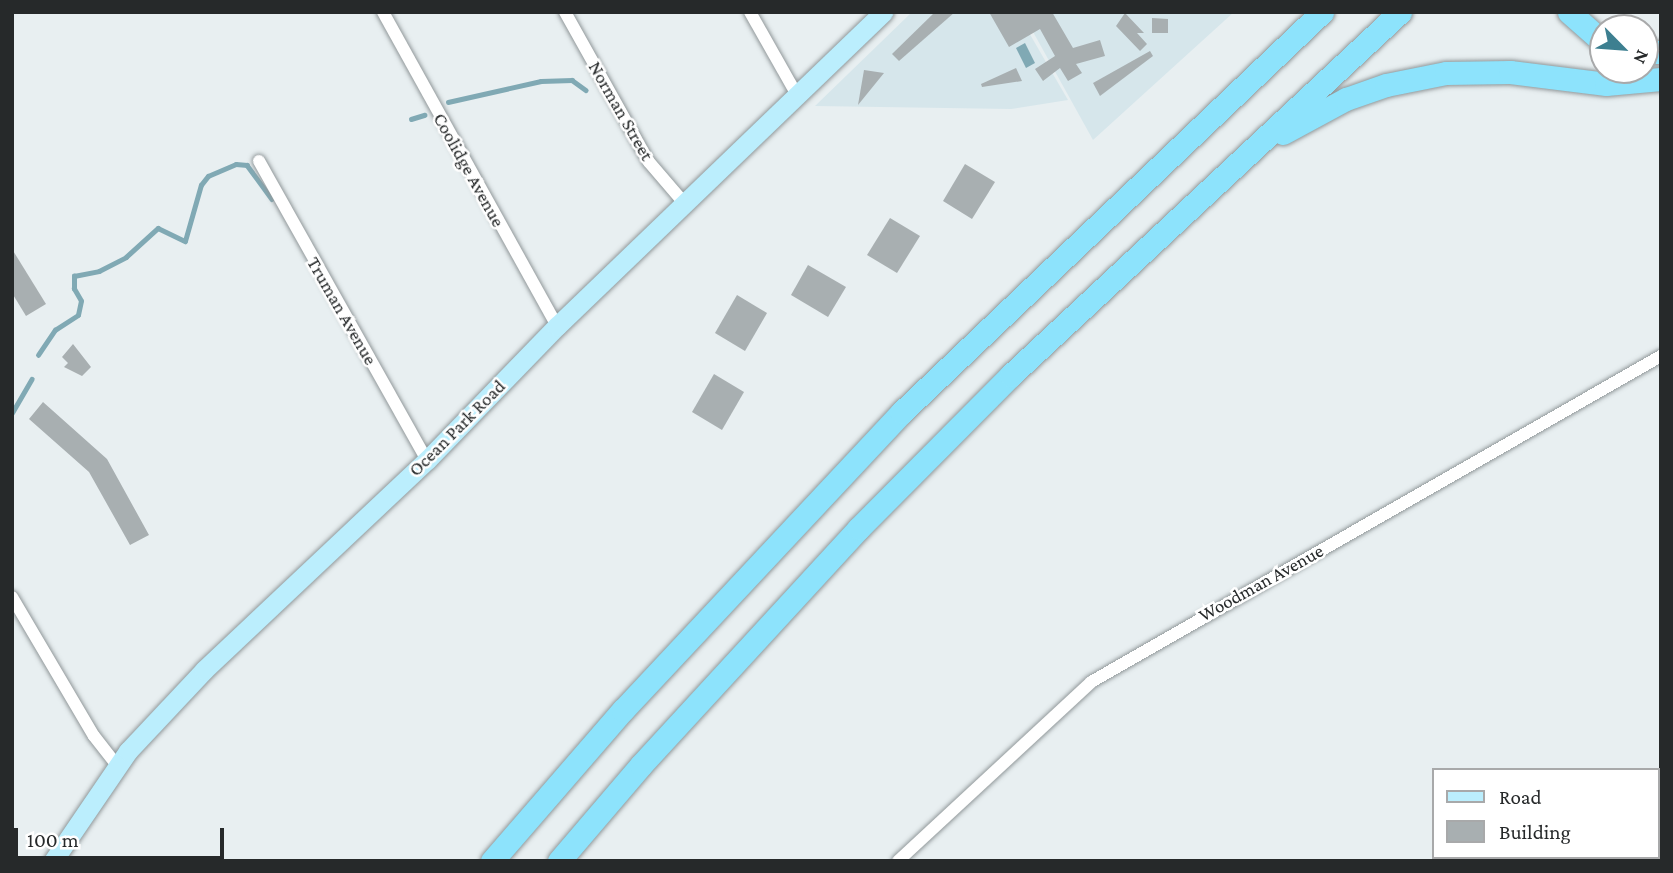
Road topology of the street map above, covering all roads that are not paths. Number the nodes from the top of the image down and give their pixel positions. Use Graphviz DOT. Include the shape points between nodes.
graph roads {
  1 [pos="383,12"];
  2 [pos="565,12"];
  3 [pos="750,12"];
  4 [pos="883,12"];
  5 [pos="1322,12"];
  6 [pos="1400,12"];
  7 [pos="1569,12"];
  8 [pos="1589,30"];
  9 [pos="1661,79"];
  10 [pos="797,95"];
  11 [pos="1247,153"];
  12 [pos="259,161"];
  13 [pos="685,204"];
  14 [pos="558,326"];
  15 [pos="1661,356"];
  16 [pos="427,460"];
  17 [pos="12,597"];
  18 [pos="117,765"];
  19 [pos="53,861"];
  20 [pos="492,861"];
  21 [pos="559,861"];
  22 [pos="898,861"];
  1 -- 14 [label="street, Coolidge Avenue"];
  2 -- 13 [label="street, Norman Street" via="649,162"];
  3 -- 10 [label="street"];
  4 -- 10 [label="main road, Ocean Park Road"];
  5 -- 20 [label="highway" via="902,412 641,690"];
  6 -- 11 [label="highway"];
  7 -- 8 [label="highway"];
  9 -- 11 [label="highway" via="1606,84 1478,71 1415,78 1346,99"];
  10 -- 13 [label="main road, Ocean Park Road"];
  11 -- 21 [label="highway" via="1011,375 859,528 668,734"];
  12 -- 16 [label="street, Truman Avenue"];
  13 -- 14 [label="main road, Ocean Park Road"];
  14 -- 16 [label="main road, Ocean Park Road"];
  15 -- 22 [label="street, Woodman Avenue" via="1091,682"];
  16 -- 18 [label="main road, Ocean Park Road" via="204,670"];
  17 -- 18 [label="street" via="94,736"];
  18 -- 19 [label="main road, Ocean Park Road"];
}
